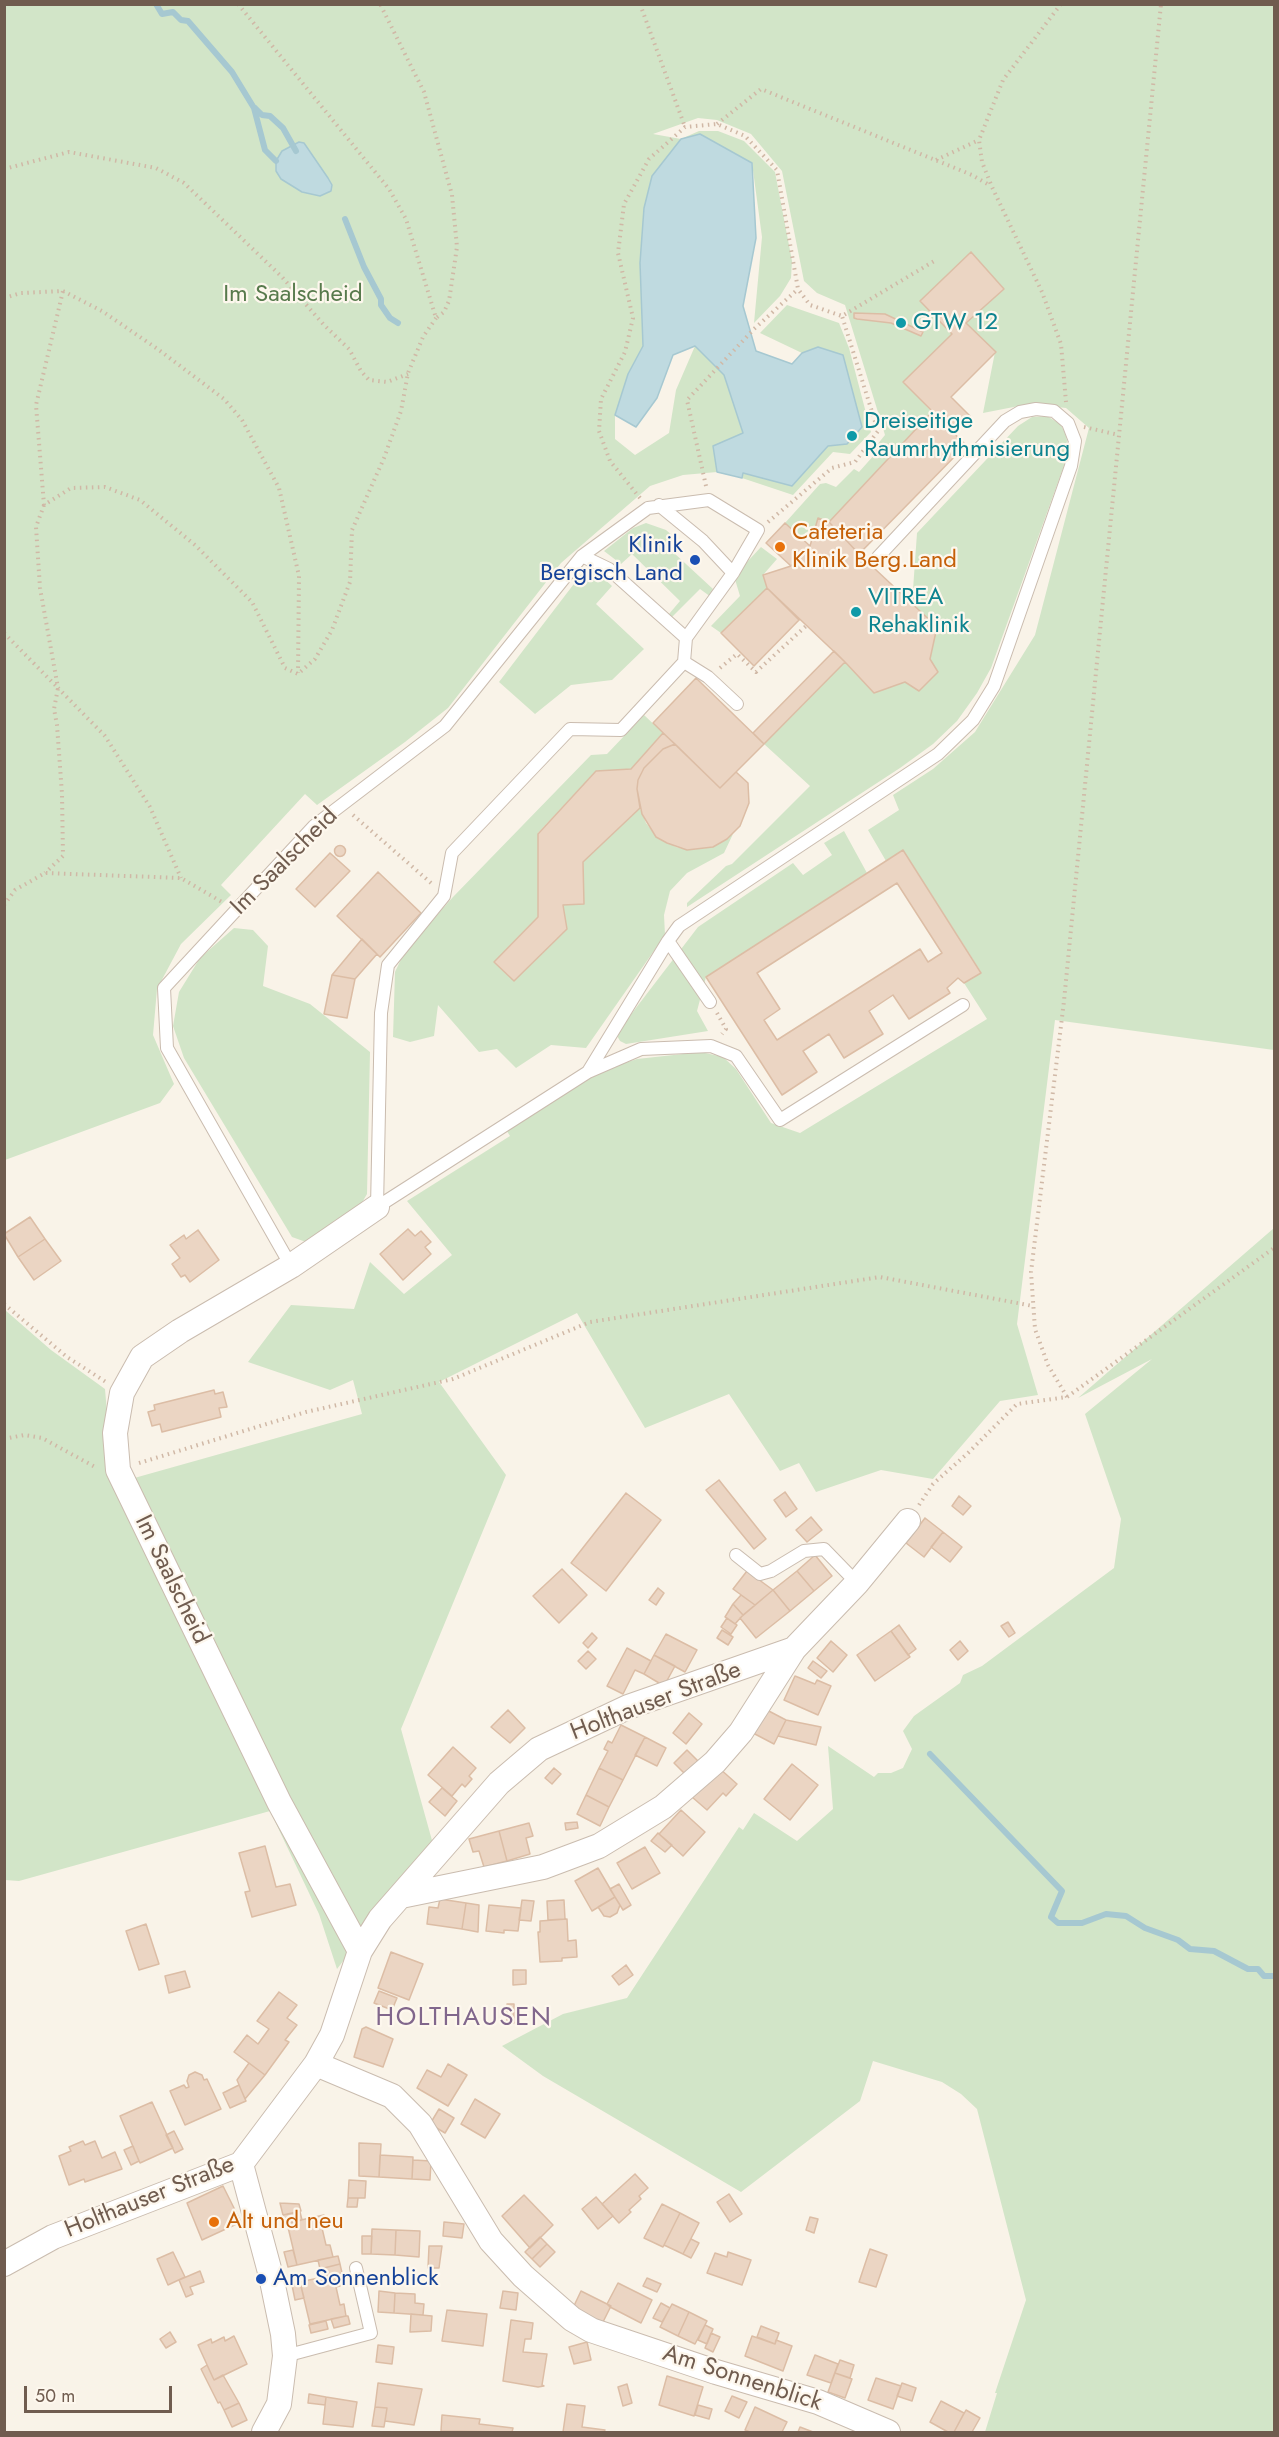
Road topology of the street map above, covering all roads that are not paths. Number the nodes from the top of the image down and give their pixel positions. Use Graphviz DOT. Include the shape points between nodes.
graph roads {
  1 [pos="653,506"];
  2 [pos="582,556"];
  3 [pos="878,557"];
  4 [pos="733,573"];
  5 [pos="686,638"];
  6 [pos="684,662"];
  7 [pos="737,704"];
  8 [pos="668,941"];
  9 [pos="710,1002"];
  10 [pos="963,1005"];
  11 [pos="588,1072"];
  12 [pos="377,1208"];
  13 [pos="291,1266"];
  14 [pos="908,1521"];
  15 [pos="736,1555"];
  16 [pos="857,1583"];
  17 [pos="794,1649"];
  18 [pos="401,1896"];
  19 [pos="360,1951"];
  20 [pos="316,2064"];
  21 [pos="241,2164"];
  22 [pos="4,2264"];
  23 [pos="356,2268"];
  24 [pos="285,2356"];
  25 [pos="264,2433"];
  26 [pos="888,2433"];
  1 -- 2 [label="lane, Im Saalscheid"];
  1 -- 4 [label="lane" via="703,541"];
  1 -- 4 [label="lane" via="709,500 758,530"];
  2 -- 5 [label="lane" via="609,569"];
  2 -- 13 [label="lane, Im Saalscheid" via="445,726 314,826 164,988 167,1048"];
  3 -- 8 [label="lane" via="1005,421 1036,409 1054,411 1068,423 1075,441 1071,466 994,686 973,720 938,754 679,926"];
  4 -- 5 [label="lane"];
  5 -- 6 [label="lane"];
  6 -- 7 [label="lane" via="708,677"];
  6 -- 12 [label="lane" via="621,730 570,729 452,853 444,896 388,965 381,1013"];
  8 -- 9 [label="lane"];
  8 -- 11 [label="lane"];
  10 -- 11 [label="lane, Im Saalscheid" via="780,1120 736,1056 711,1046 641,1049"];
  11 -- 12 [label="lane, Im Saalscheid"];
  12 -- 13 [label="street, Im Saalscheid"];
  13 -- 19 [label="street, Im Saalscheid" via="142,1357 122,1393 115,1433 118,1470 279,1802"];
  14 -- 16 [label="street, Holthauser Straße"];
  15 -- 16 [label="lane" via="760,1574 771,1572 804,1551 824,1549"];
  16 -- 17 [label="street, Holthauser Straße"];
  17 -- 18 [label="street, Holthauser Straße" via="628,1707 539,1749 499,1783"];
  17 -- 18 [label="street, Holthauser Straße" via="741,1732 715,1762 663,1807 599,1846 543,1867"];
  18 -- 19 [label="street, Holthauser Straße" via="380,1919"];
  19 -- 20 [label="street, Holthauser Straße" via="332,2035"];
  20 -- 21 [label="street, Holthauser Straße"];
  20 -- 26 [label="street, Am Sonnenblick" via="392,2096 420,2124 490,2241 572,2319 591,2330 818,2402"];
  21 -- 22 [label="street, Holthauser Straße" via="53,2237"];
  21 -- 24 [label="street" via="271,2276"];
  23 -- 24 [label="lane" via="371,2333"];
  24 -- 25 [label="street" via="279,2404"];
}
